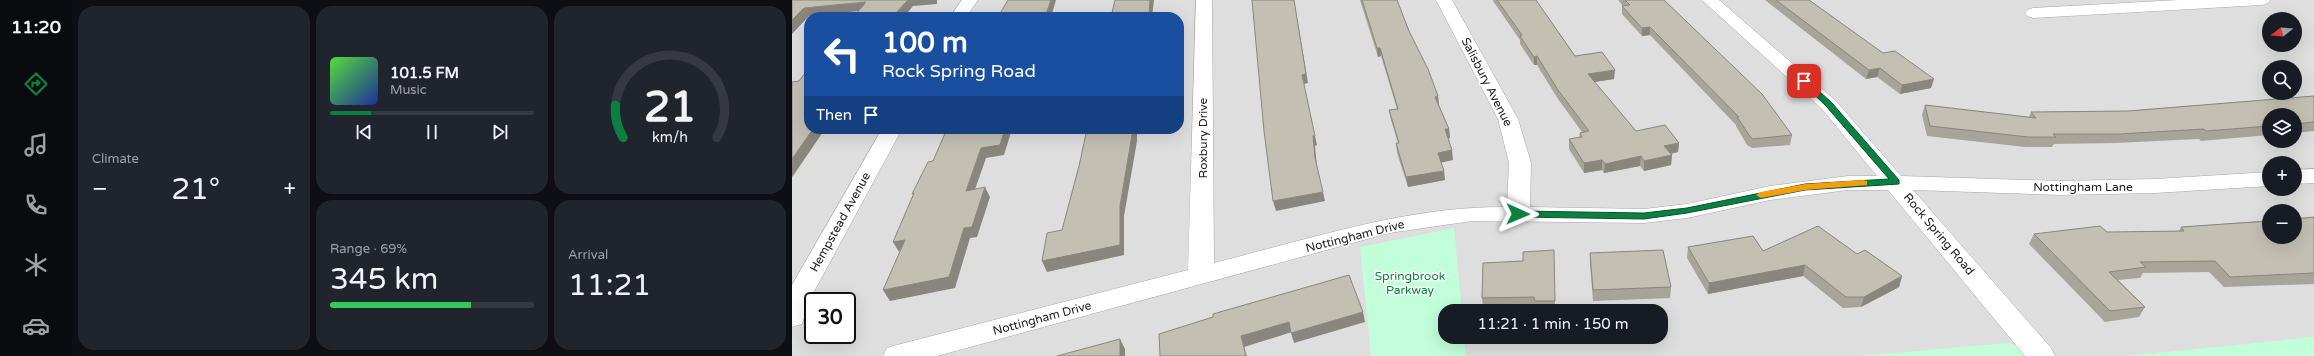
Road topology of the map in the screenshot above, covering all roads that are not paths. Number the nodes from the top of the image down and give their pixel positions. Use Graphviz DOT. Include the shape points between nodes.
graph roads {
  1 [pos="970,0"];
  2 [pos="1204,0"];
  3 [pos="1444,0"];
  4 [pos="1710,0"];
  5 [pos="2262,0"];
  6 [pos="962,12"];
  7 [pos="2033,13"];
  8 [pos="889,134"];
  9 [pos="2314,176"];
  10 [pos="2302,177"];
  11 [pos="2262,180"];
  12 [pos="1896,182"];
  13 [pos="1518,214"];
  14 [pos="1201,276"];
  15 [pos="792,317"];
  16 [pos="897,356"];
  17 [pos="2041,356"];
  1 -- 6 [label="street"];
  2 -- 14 [label="street, Roxbury Drive"];
  3 -- 13 [label="street, Salisbury Avenue" via="1510,126 1520,163"];
  4 -- 12 [label="street, Rock Spring Road" via="1813,89"];
  5 -- 7 [label="street"];
  8 -- 15 [label="street, Hempstead Avenue" via="797,299"];
  9 -- 10 [label="street"];
  11 -- 12 [label="street, Nottingham Lane" via="2060,188"];
  12 -- 13 [label="street, Nottingham Drive" via="1805,187 1644,216"];
  12 -- 17 [label="street, Rock Spring Road"];
  13 -- 14 [label="street, Nottingham Drive" via="1472,214 1388,226"];
  14 -- 16 [label="street, Nottingham Drive"];
}
